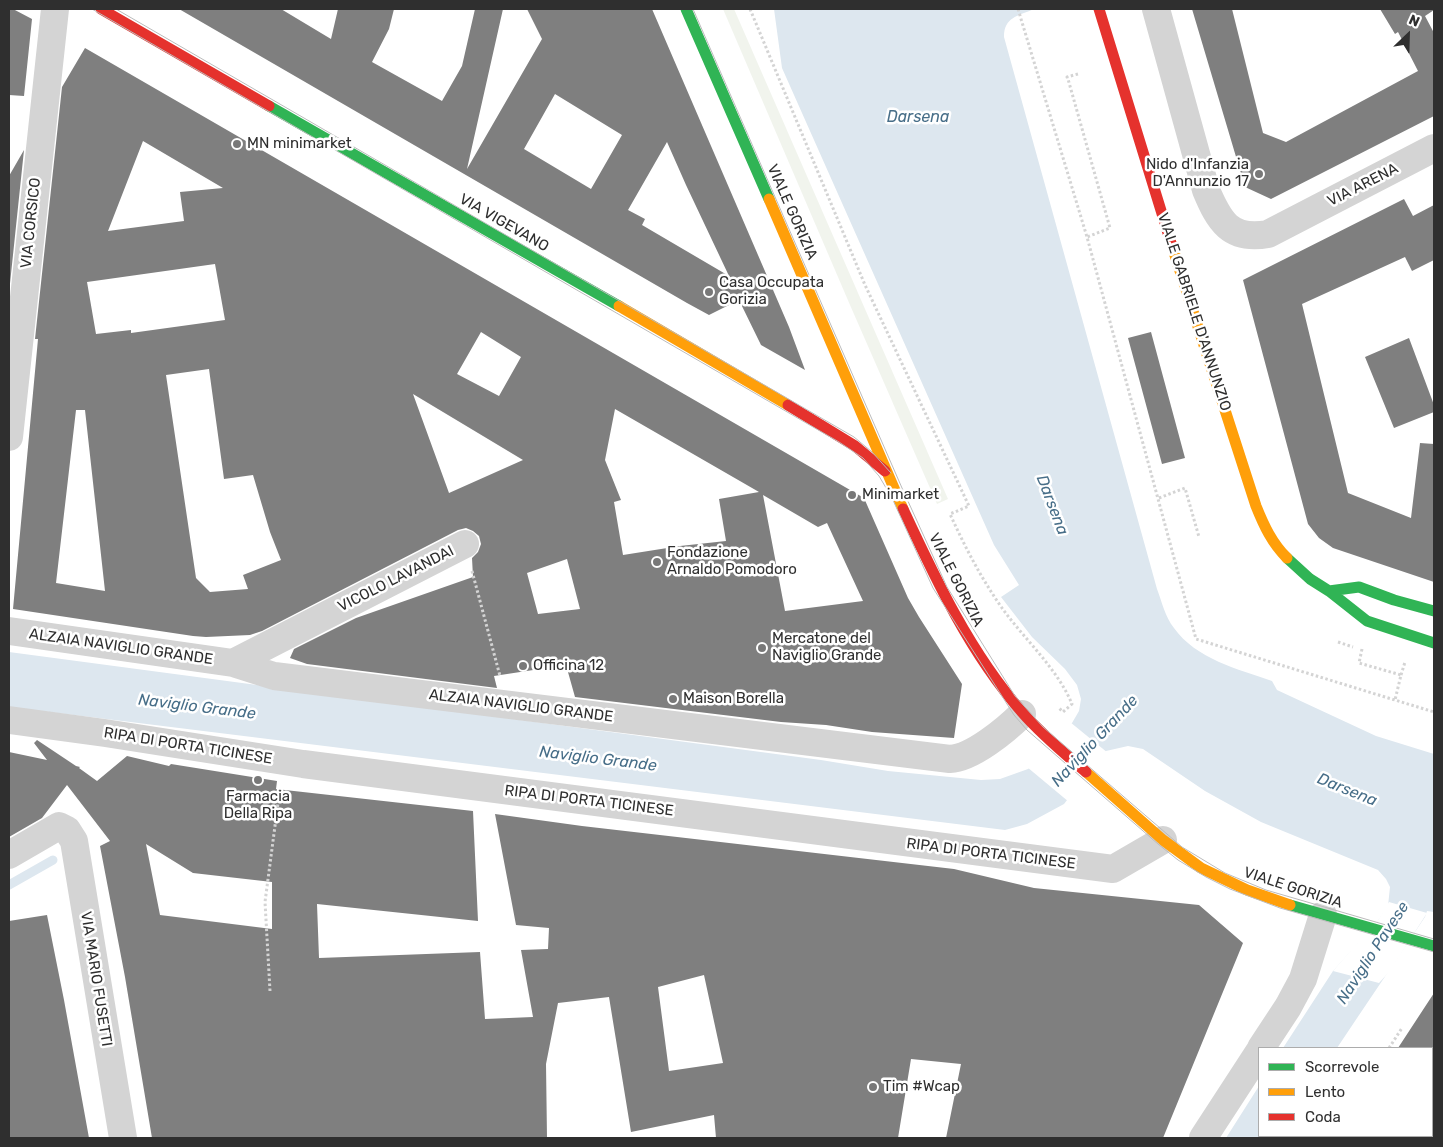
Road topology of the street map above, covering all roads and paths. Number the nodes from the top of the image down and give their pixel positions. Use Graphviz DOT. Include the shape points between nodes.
graph roads {
  1 [pos="55,9"];
  2 [pos="101,9"];
  3 [pos="686,9"];
  4 [pos="750,9"];
  5 [pos="1018,9"];
  6 [pos="1099,9"];
  7 [pos="1156,9"];
  8 [pos="1078,74"];
  9 [pos="1434,148"];
  10 [pos="1087,236"];
  11 [pos="9,437"];
  12 [pos="886,472"];
  13 [pos="1159,498"];
  14 [pos="1199,537"];
  15 [pos="465,544"];
  16 [pos="1329,590"];
  17 [pos="1434,611"];
  18 [pos="1387,627"];
  19 [pos="1434,630"];
  20 [pos="9,631"];
  21 [pos="1434,643"];
  22 [pos="1362,650"];
  23 [pos="233,662"];
  24 [pos="1405,662"];
  25 [pos="1401,675"];
  26 [pos="1395,700"];
  27 [pos="508,705"];
  28 [pos="1063,712"];
  29 [pos="1434,712"];
  30 [pos="9,720"];
  31 [pos="1031,723"];
  32 [pos="278,803"];
  33 [pos="1163,840"];
  34 [pos="9,855"];
  35 [pos="1323,915"];
  36 [pos="1434,946"];
  37 [pos="270,991"];
  38 [pos="1402,1028"];
  39 [pos="1262,1047"];
  40 [pos="1390,1047"];
  41 [pos="1258,1054"];
  42 [pos="123,1138"];
  43 [pos="1204,1138"];
  1 -- 11 [label="street, VIA CORSICO"];
  2 -- 12 [label="street, VIA VIGEVANO" via="754,384 855,446"];
  3 -- 12 [label="street, VIALE GORIZIA"];
  4 -- 28 [label="path" via="865,286 969,506 950,514 964,546 1002,608 1069,695 1072,704"];
  5 -- 10 [label="path"];
  6 -- 16 [label="street, VIALE GABRIELE D'ANNUNZIO" via="1256,506 1266,530 1291,563"];
  7 -- 9 [label="street, VIA ARENA" via="1206,190 1216,214 1226,226 1241,234 1254,237 1268,234"];
  8 -- 10 [label="path" via="1068,79 1110,228"];
  10 -- 13 [label="path"];
  12 -- 31 [label="street, VIALE GORIZIA" via="941,587 973,644"];
  13 -- 14 [label="path" via="1186,488"];
  13 -- 26 [label="path" via="1196,639"];
  15 -- 23 [label="street, VICOLO LAVANDAI"];
  15 -- 27 [label="path, VICOLO LAVANDAI"];
  16 -- 17 [label="street" via="1359,588"];
  16 -- 18 [label="street, VIALE GABRIELE D'ANNUNZIO" via="1367,620"];
  18 -- 19 [label="street" via="1405,631"];
  18 -- 21 [label="street, VIALE GABRIELE D'ANNUNZIO"];
  20 -- 23 [label="street, ALZAIA NAVIGLIO GRANDE"];
  22 -- 25 [label="path" via="1359,663"];
  23 -- 27 [label="street, ALZAIA NAVIGLIO GRANDE" via="274,676"];
  24 -- 25 [label="path"];
  25 -- 26 [label="path"];
  26 -- 29 [label="path"];
  27 -- 31 [label="street, ALZAIA NAVIGLIO GRANDE" via="950,759 967,755 1000,734"];
  30 -- 33 [label="street, RIPA DI PORTA TICINESE" via="313,766 1113,869"];
  31 -- 33 [label="street, VIALE GORIZIA"];
  32 -- 37 [label="path" via="265,902"];
  33 -- 35 [label="street, VIALE GORIZIA" via="1225,881 1275,901"];
  34 -- 42 [label="street, VIA MARIO FUSETTI" via="59,826 67,830 74,841"];
  35 -- 36 [label="street, VIALE GORIZIA"];
  35 -- 39 [label="street" via="1303,979"];
  38 -- 40 [label="path"];
  41 -- 43 [label="street"];
}
